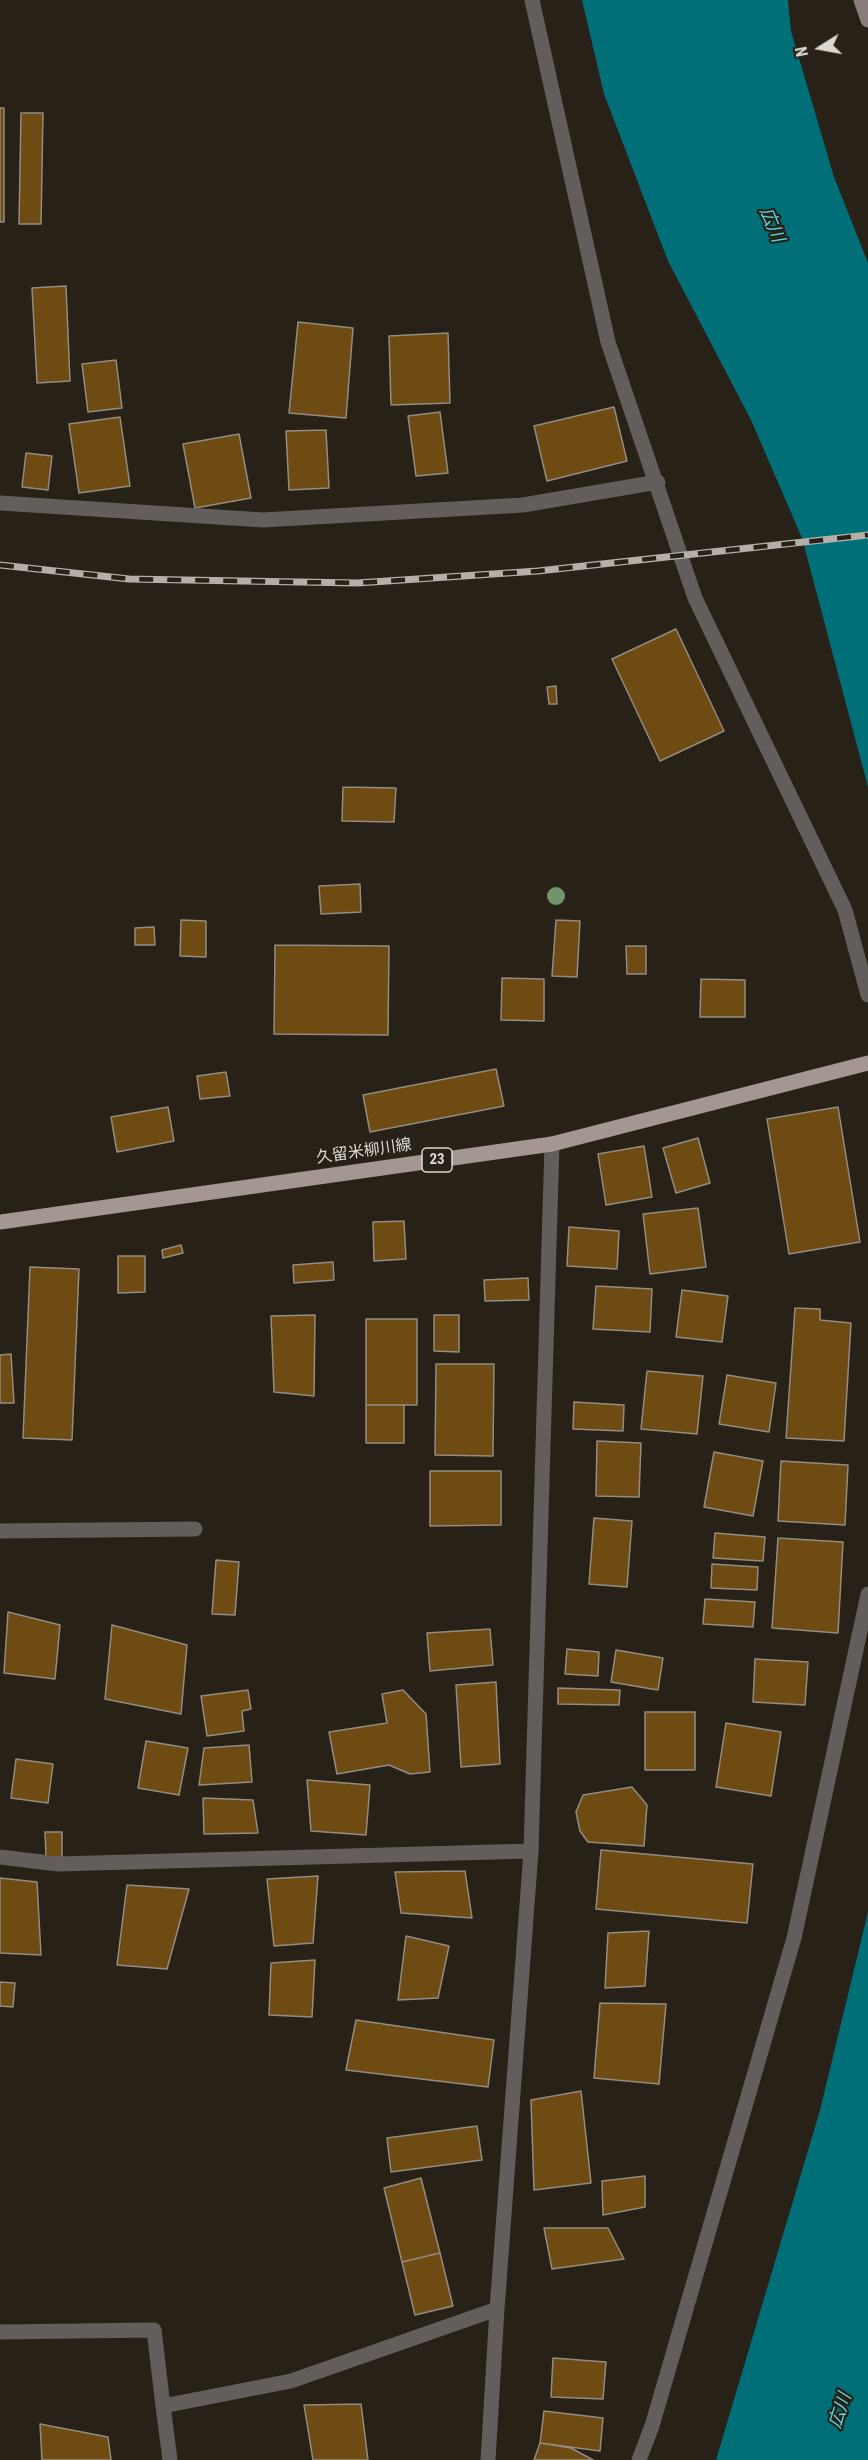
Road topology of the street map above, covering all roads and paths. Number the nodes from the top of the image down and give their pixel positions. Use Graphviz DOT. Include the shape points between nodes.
graph roads {
  1 [pos="532,0"];
  2 [pos="861,0"];
  3 [pos="868,20"];
  4 [pos="658,482"];
  5 [pos="0,503"];
  6 [pos="868,995"];
  7 [pos="868,1063"];
  8 [pos="552,1144"];
  9 [pos="0,1222"];
  10 [pos="195,1529"];
  11 [pos="0,1531"];
  12 [pos="868,1594"];
  13 [pos="531,1851"];
  14 [pos="0,1857"];
  15 [pos="497,2309"];
  16 [pos="0,2332"];
  17 [pos="163,2406"];
  18 [pos="170,2460"];
  19 [pos="488,2460"];
  20 [pos="639,2460"];
  1 -- 4 [label="street" via="608,342"];
  2 -- 3 [label="main road"];
  4 -- 5 [label="street" via="523,505 263,520"];
  4 -- 6 [label="street" via="695,598 845,910"];
  7 -- 8 [label="main road, 久留米柳川線 / 23"];
  8 -- 9 [label="main road, 久留米柳川線 / 23"];
  8 -- 13 [label="street"];
  10 -- 11 [label="street"];
  12 -- 20 [label="street" via="794,1938"];
  13 -- 14 [label="street" via="58,1864"];
  13 -- 15 [label="street"];
  15 -- 17 [label="street" via="291,2381"];
  15 -- 19 [label="street"];
  16 -- 17 [label="street" via="154,2330"];
  17 -- 18 [label="street"];
}
